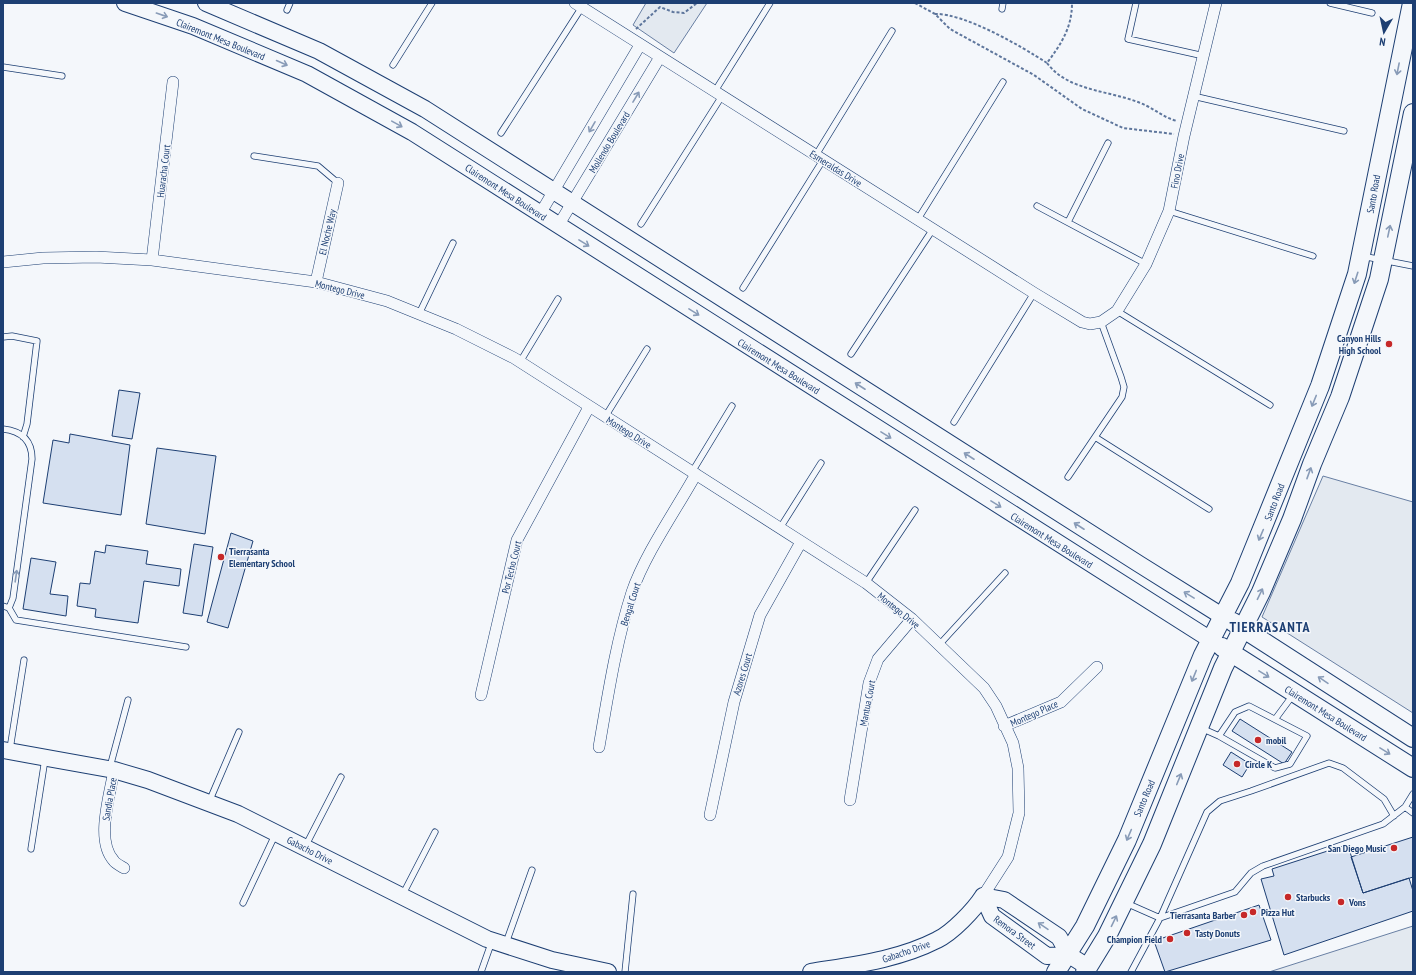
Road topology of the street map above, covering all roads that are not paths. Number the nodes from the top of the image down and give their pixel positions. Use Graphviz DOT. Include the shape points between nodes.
graph roads {
  1 [pos="125,3"];
  2 [pos="206,3"];
  3 [pos="290,3"];
  4 [pos="432,3"];
  5 [pos="770,3"];
  6 [pos="1003,3"];
  7 [pos="1136,3"];
  8 [pos="1216,3"];
  9 [pos="1330,3"];
  10 [pos="1412,3"];
  11 [pos="583,6"];
  12 [pos="1002,9"];
  13 [pos="287,10"];
  14 [pos="1372,13"];
  15 [pos="892,31"];
  16 [pos="640,45"];
  17 [pos="1204,56"];
  18 [pos="660,57"];
  19 [pos="393,65"];
  20 [pos="3,68"];
  21 [pos="62,76"];
  22 [pos="173,82"];
  23 [pos="1003,82"];
  24 [pos="718,94"];
  25 [pos="1193,96"];
  26 [pos="1413,113"];
  27 [pos="1344,131"];
  28 [pos="501,132"];
  29 [pos="1108,143"];
  30 [pos="254,156"];
  31 [pos="820,158"];
  32 [pos="338,183"];
  33 [pos="555,190"];
  34 [pos="573,202"];
  35 [pos="1037,206"];
  36 [pos="1170,210"];
  37 [pos="540,214"];
  38 [pos="918,219"];
  39 [pos="1068,222"];
  40 [pos="641,224"];
  41 [pos="558,226"];
  42 [pos="933,229"];
  43 [pos="453,242"];
  44 [pos="1313,256"];
  45 [pos="1361,256"];
  46 [pos="152,260"];
  47 [pos="1383,260"];
  48 [pos="3,262"];
  49 [pos="1146,264"];
  50 [pos="1413,266"];
  51 [pos="316,282"];
  52 [pos="743,288"];
  53 [pos="1034,293"];
  54 [pos="558,299"];
  55 [pos="1117,311"];
  56 [pos="418,314"];
  57 [pos="1101,322"];
  58 [pos="3,337"];
  59 [pos="647,349"];
  60 [pos="851,354"];
  61 [pos="520,362"];
  62 [pos="1270,405"];
  63 [pos="732,406"];
  64 [pos="589,407"];
  65 [pos="605,417"];
  66 [pos="954,422"];
  67 [pos="3,429"];
  68 [pos="23,437"];
  69 [pos="1094,437"];
  70 [pos="821,463"];
  71 [pos="694,473"];
  72 [pos="1068,477"];
  73 [pos="1209,509"];
  74 [pos="915,510"];
  75 [pos="780,528"];
  76 [pos="801,542"];
  77 [pos="1004,573"];
  78 [pos="866,582"];
  79 [pos="6,607"];
  80 [pos="1222,616"];
  81 [pos="912,619"];
  82 [pos="1243,628"];
  83 [pos="1211,640"];
  84 [pos="939,644"];
  85 [pos="186,647"];
  86 [pos="1231,653"];
  87 [pos="24,660"];
  88 [pos="1097,667"];
  89 [pos="1294,693"];
  90 [pos="481,695"];
  91 [pos="128,700"];
  92 [pos="1276,718"];
  93 [pos="1004,726"];
  94 [pos="1200,727"];
  95 [pos="239,732"];
  96 [pos="1219,736"];
  97 [pos="1413,738"];
  98 [pos="599,747"];
  99 [pos="6,751"];
  100 [pos="46,757"];
  101 [pos="1413,768"];
  102 [pos="112,770"];
  103 [pos="341,777"];
  104 [pos="1413,794"];
  105 [pos="850,800"];
  106 [pos="209,803"];
  107 [pos="1405,807"];
  108 [pos="1413,813"];
  109 [pos="710,815"];
  110 [pos="1394,816"];
  111 [pos="435,832"];
  112 [pos="276,833"];
  113 [pos="305,847"];
  114 [pos="31,849"];
  115 [pos="124,868"];
  116 [pos="532,870"];
  117 [pos="633,894"];
  118 [pos="402,896"];
  119 [pos="983,896"];
  120 [pos="1124,902"];
  121 [pos="243,903"];
  122 [pos="1160,918"];
  123 [pos="499,943"];
  124 [pos="1069,954"];
  125 [pos="586,970"];
  126 [pos="1088,970"];
  127 [pos="481,972"];
  128 [pos="608,972"];
  129 [pos="624,972"];
  130 [pos="810,972"];
  131 [pos="1056,972"];
  132 [pos="1131,972"];
  1 -- 37 [label="main road, Clairemont Mesa Boulevard, one-way" via="193,26 308,74 412,132"];
  2 -- 33 [label="main road" via="319,51 425,109"];
  3 -- 13 [label="lane"];
  4 -- 19 [label="lane"];
  5 -- 24 [label="lane"];
  6 -- 12 [label="lane"];
  7 -- 17 [label="lane" via="1128,39"];
  8 -- 17 [label="street, Fino Drive"];
  9 -- 14 [label="lane"];
  10 -- 45 [label="main road, Santo Road, one-way"];
  11 -- 16 [label="street, Esmeraldas Drive"];
  11 -- 28 [label="lane"];
  15 -- 31 [label="lane"];
  16 -- 18 [label="street, Esmeraldas Drive"];
  16 -- 33 [label="street, one-way"];
  17 -- 25 [label="street, Fino Drive"];
  18 -- 24 [label="street, Esmeraldas Drive"];
  34 -- 18 [label="street, Mollendo Boulevard, one-way"];
  20 -- 21 [label="lane"];
  22 -- 46 [label="street, Huaracha Court"];
  23 -- 38 [label="lane"];
  24 -- 31 [label="street, Esmeraldas Drive"];
  24 -- 40 [label="lane"];
  25 -- 27 [label="lane"];
  25 -- 36 [label="street, Fino Drive"];
  47 -- 26 [label="main road, one-way"];
  29 -- 39 [label="lane"];
  30 -- 32 [label="lane" via="318,166"];
  31 -- 38 [label="street, Esmeraldas Drive"];
  31 -- 52 [label="lane"];
  32 -- 51 [label="street, El Noche Way"];
  33 -- 34 [label="main road"];
  33 -- 37 [label="street"];
  34 -- 41 [label="street, Mollendo Boulevard"];
  80 -- 34 [label="main road, one-way"];
  35 -- 39 [label="lane"];
  36 -- 44 [label="lane"];
  36 -- 49 [label="street, Fino Drive"];
  37 -- 41 [label="main road, Clairemont Mesa Boulevard"];
  38 -- 42 [label="street, Esmeraldas Drive"];
  39 -- 49 [label="lane"];
  41 -- 83 [label="main road, Clairemont Mesa Boulevard, one-way"];
  42 -- 53 [label="street, Esmeraldas Drive"];
  42 -- 60 [label="lane"];
  43 -- 56 [label="lane"];
  45 -- 47 [label="lane"];
  45 -- 80 [label="main road, Santo Road, one-way" via="1320,386 1240,583"];
  46 -- 48 [label="street, Montego Drive" via="58,258"];
  46 -- 51 [label="street, Montego Drive"];
  47 -- 50 [label="lane"];
  82 -- 47 [label="main road, one-way" via="1292,520 1340,397"];
  49 -- 55 [label="street, Fino Drive"];
  51 -- 56 [label="street, Montego Drive" via="387,301"];
  53 -- 57 [label="street, Esmeraldas Drive" via="1082,322"];
  53 -- 66 [label="lane"];
  54 -- 61 [label="lane"];
  55 -- 57 [label="street, Fino Drive"];
  55 -- 62 [label="lane"];
  56 -- 61 [label="street, Montego Drive" via="456,328"];
  57 -- 69 [label="lane" via="1124,387 1122,397"];
  58 -- 68 [label="lane" via="12,336 38,341"];
  59 -- 65 [label="lane"];
  61 -- 64 [label="street, Montego Drive"];
  63 -- 71 [label="lane"];
  64 -- 65 [label="street, Montego Drive"];
  64 -- 90 [label="street, Por Techo Court" via="517,540"];
  65 -- 71 [label="street, Montego Drive"];
  67 -- 68 [label="lane" via="16,431"];
  79 -- 68 [label="lane, one-way" via="13,598 32,459 32,448"];
  69 -- 72 [label="lane"];
  69 -- 73 [label="lane"];
  70 -- 75 [label="lane"];
  71 -- 75 [label="street, Montego Drive"];
  71 -- 98 [label="street, Bengal Court" via="633,591 618,642"];
  74 -- 78 [label="lane"];
  75 -- 76 [label="street, Montego Drive"];
  76 -- 78 [label="street, Montego Drive"];
  76 -- 109 [label="street, Azores Court" via="760,615 734,702"];
  77 -- 84 [label="lane"];
  78 -- 81 [label="street, Montego Drive"];
  79 -- 85 [label="lane" via="16,620"];
  80 -- 82 [label="main road"];
  80 -- 83 [label="main road, Santo Road"];
  81 -- 84 [label="street, Montego Drive"];
  81 -- 105 [label="street, Mantua Court" via="878,659 869,682"];
  82 -- 86 [label="main road"];
  97 -- 82 [label="main road, one-way"];
  83 -- 86 [label="main road, Clairemont Mesa Boulevard"];
  83 -- 124 [label="main road, Santo Road, one-way" via="1127,840"];
  84 -- 93 [label="street, Montego Drive" via="984,688 996,706"];
  86 -- 89 [label="main road, Clairemont Mesa Boulevard, one-way"];
  86 -- 94 [label="main road"];
  87 -- 99 [label="lane"];
  88 -- 93 [label="street, Montego Place" via="1061,702"];
  89 -- 92 [label="lane"];
  89 -- 101 [label="main road, Clairemont Mesa Boulevard, one-way"];
  91 -- 102 [label="lane"];
  92 -- 96 [label="lane" via="1249,706 1236,712"];
  92 -- 96 [label="lane" via="1308,736 1290,764 1275,768"];
  93 -- 119 [label="street, Montego Drive" via="1013,743 1018,768 1019,813 1008,857"];
  94 -- 96 [label="lane"];
  120 -- 94 [label="main road, one-way" via="1152,844"];
  95 -- 106 [label="lane"];
  99 -- 100 [label="main road, Gabacho Drive"];
  100 -- 102 [label="main road, Gabacho Drive"];
  100 -- 114 [label="lane"];
  102 -- 106 [label="main road, Gabacho Drive" via="148,780"];
  102 -- 115 [label="street, Sandia Place" via="104,830 107,849 114,861"];
  103 -- 113 [label="lane"];
  104 -- 107 [label="lane"];
  106 -- 112 [label="main road, Gabacho Drive"];
  107 -- 108 [label="lane"];
  107 -- 110 [label="lane"];
  110 -- 122 [label="lane" via="1383,824 1263,866 1251,873 1235,892"];
  110 -- 122 [label="lane" via="1384,799 1343,768 1329,763 1220,801 1207,812"];
  111 -- 118 [label="lane"];
  112 -- 113 [label="main road, Gabacho Drive"];
  112 -- 121 [label="lane"];
  113 -- 118 [label="main road, Gabacho Drive"];
  116 -- 123 [label="lane"];
  117 -- 129 [label="lane"];
  118 -- 123 [label="main road, Gabacho Drive"];
  124 -- 119 [label="main road, Remora Street, one-way" via="1059,937 1004,900"];
  119 -- 124 [label="main road, Remora Street" via="992,916 1047,956"];
  119 -- 130 [label="main road, Gabacho Drive" via="974,910 938,940 884,960"];
  120 -- 122 [label="lane"];
  126 -- 120 [label="main road, one-way"];
  122 -- 132 [label="lane"];
  123 -- 125 [label="main road, Gabacho Drive"];
  123 -- 127 [label="lane"];
  124 -- 126 [label="main road, Remora Street"];
  124 -- 131 [label="main road, Santo Road"];
  125 -- 128 [label="main road, Gabacho Drive"];
}
